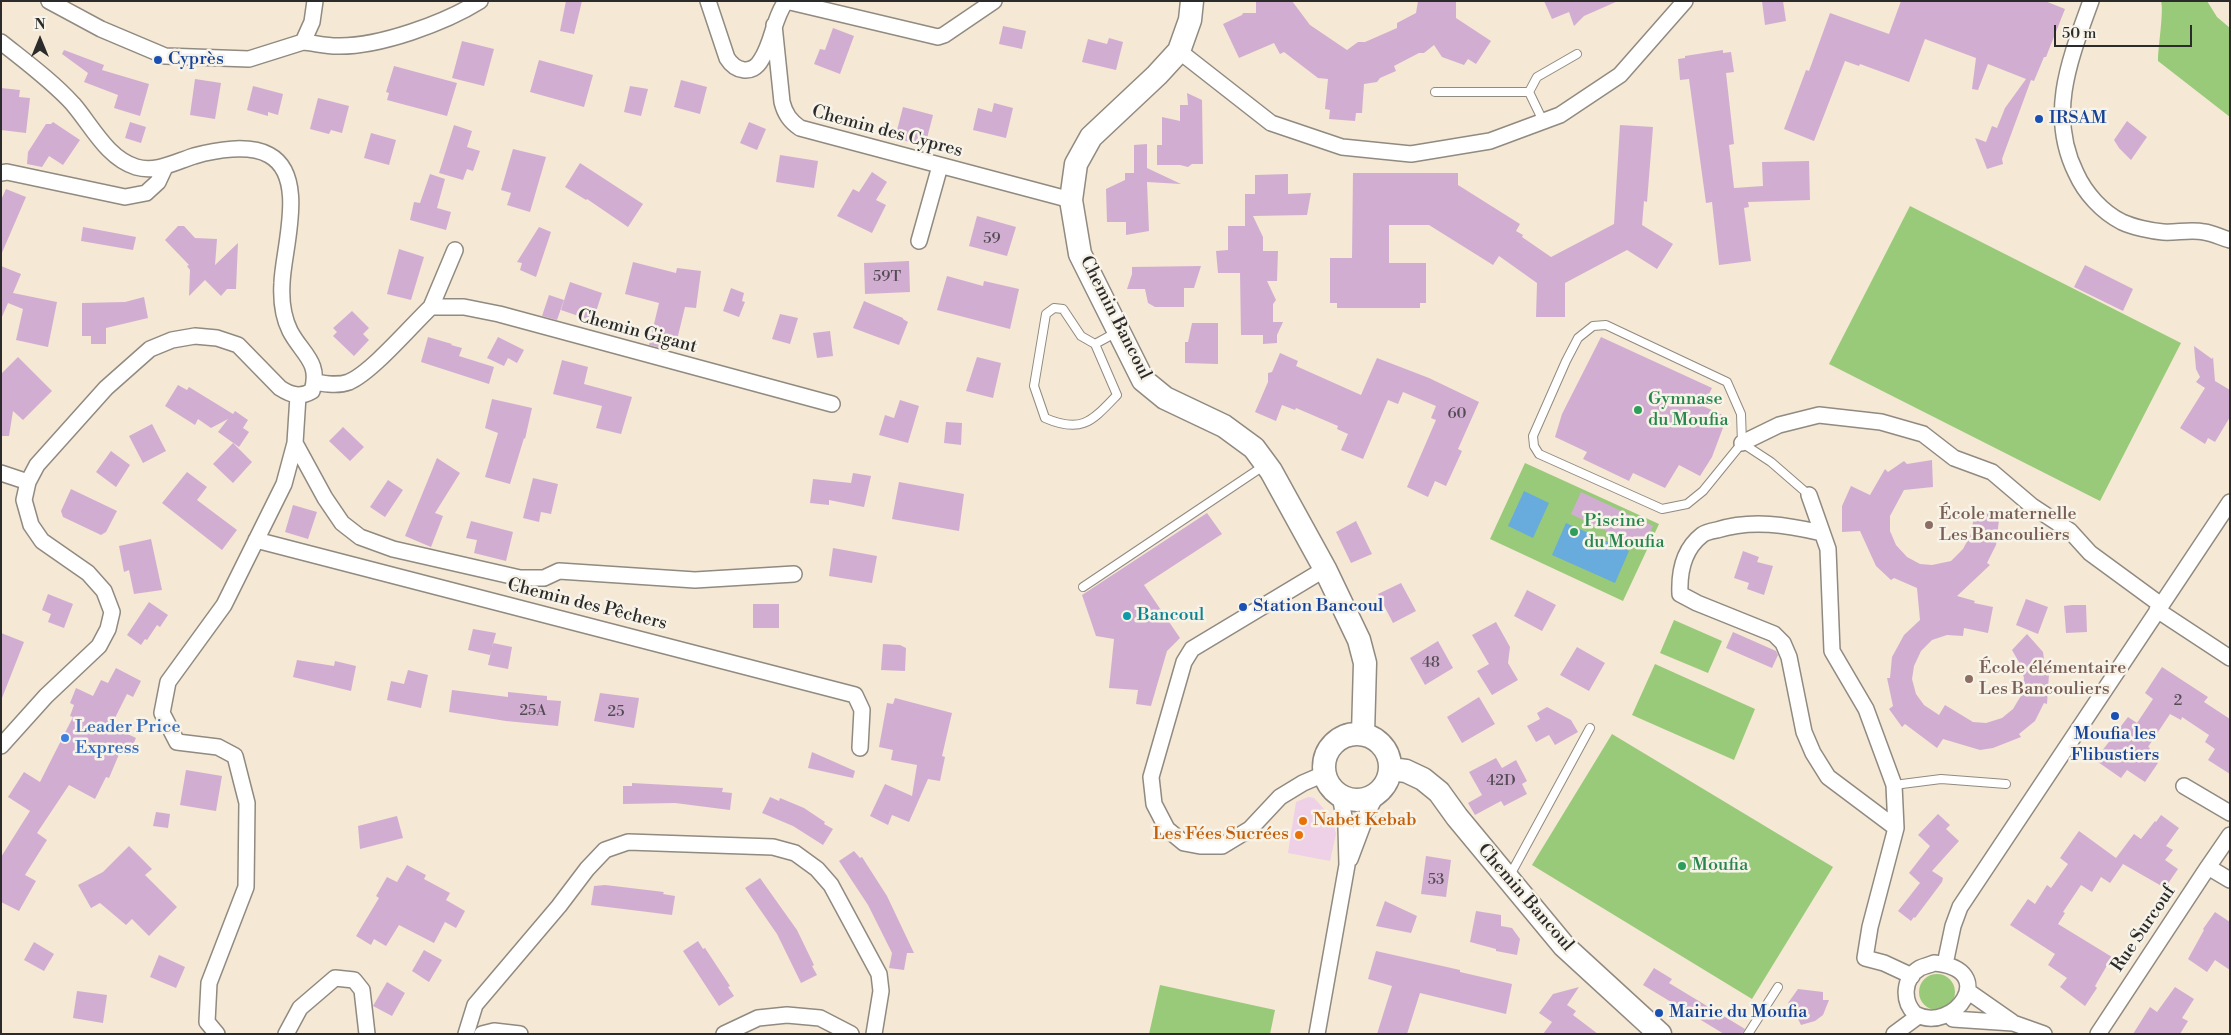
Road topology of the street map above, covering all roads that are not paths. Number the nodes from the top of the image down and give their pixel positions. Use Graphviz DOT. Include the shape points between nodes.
graph roads {
  1 [pos="49,1"];
  2 [pos="315,1"];
  3 [pos="480,1"];
  4 [pos="708,1"];
  5 [pos="786,1"];
  6 [pos="994,1"];
  7 [pos="1192,1"];
  8 [pos="1685,1"];
  9 [pos="2091,1"];
  10 [pos="774,25"];
  11 [pos="1,42"];
  12 [pos="303,42"];
  13 [pos="1179,51"];
  14 [pos="1576,54"];
  15 [pos="1436,92"];
  16 [pos="1529,92"];
  17 [pos="1544,121"];
  18 [pos="165,166"];
  19 [pos="940,166"];
  20 [pos="1,173"];
  21 [pos="1071,200"];
  22 [pos="2230,240"];
  23 [pos="919,241"];
  24 [pos="455,250"];
  25 [pos="431,306"];
  26 [pos="1118,331"];
  27 [pos="1095,344"];
  28 [pos="315,382"];
  29 [pos="298,396"];
  30 [pos="832,404"];
  31 [pos="295,443"];
  32 [pos="1742,444"];
  33 [pos="1267,464"];
  34 [pos="1,473"];
  35 [pos="28,482"];
  36 [pos="1809,495"];
  37 [pos="2230,502"];
  38 [pos="1822,533"];
  39 [pos="256,540"];
  40 [pos="1325,569"];
  41 [pos="794,574"];
  42 [pos="1083,587"];
  43 [pos="2159,608"];
  44 [pos="2230,658"];
  45 [pos="1590,728"];
  46 [pos="1363,734"];
  47 [pos="1,746"];
  48 [pos="860,748"];
  49 [pos="1391,769"];
  50 [pos="1324,774"];
  51 [pos="2006,784"];
  52 [pos="1894,785"];
  53 [pos="2184,786"];
  54 [pos="1377,794"];
  55 [pos="1340,796"];
  56 [pos="2230,813"];
  57 [pos="1896,828"];
  58 [pos="2230,835"];
  59 [pos="1347,865"];
  60 [pos="2208,866"];
  61 [pos="1508,879"];
  62 [pos="2230,880"];
  63 [pos="1945,964"];
  64 [pos="1912,976"];
  65 [pos="1778,987"];
  66 [pos="1970,992"];
  67 [pos="1917,1017"];
  68 [pos="1953,1019"];
  69 [pos="2013,1023"];
  70 [pos="217,1034"];
  71 [pos="286,1034"];
  72 [pos="367,1034"];
  73 [pos="466,1034"];
  74 [pos="482,1034"];
  75 [pos="520,1034"];
  76 [pos="724,1034"];
  77 [pos="850,1034"];
  78 [pos="874,1034"];
  79 [pos="1316,1034"];
  80 [pos="1660,1034"];
  81 [pos="1748,1034"];
  82 [pos="1894,1034"];
  83 [pos="2044,1034"];
  84 [pos="2098,1034"];
  1 -- 12 [label="street" via="101,29 165,56 249,59"];
  2 -- 12 [label="street" via="312,22"];
  3 -- 12 [label="street" via="424,28 385,40 339,46"];
  4 -- 10 [label="street" via="727,58 741,71 753,69 761,61"];
  5 -- 6 [label="street" via="938,37"];
  5 -- 10 [label="street"];
  7 -- 13 [label="main road, Chemin Bancoul" via="1190,20"];
  8 -- 17 [label="street" via="1620,75 1560,115"];
  9 -- 22 [label="street" via="2073,50 2061,118 2063,143 2082,186 2095,202 2122,222 2162,232 2204,232"];
  10 -- 19 [label="street, Chemin des Cypres" via="782,102 791,122 810,132"];
  11 -- 18 [label="street" via="73,104 114,155 148,169"];
  13 -- 17 [label="street" via="1272,122 1342,147 1411,154 1490,141"];
  13 -- 21 [label="main road, Chemin Bancoul" via="1158,76 1091,137 1076,164"];
  14 -- 16 [label="lane" via="1537,77"];
  15 -- 16 [label="lane"];
  16 -- 17 [label="lane"];
  18 -- 20 [label="street" via="158,182 146,193 126,197"];
  18 -- 28 [label="street" via="227,150 251,150 269,155 281,166 290,186 291,208 282,308 290,330 314,367"];
  19 -- 21 [label="street, Chemin des Cypres"];
  19 -- 23 [label="street"];
  21 -- 26 [label="main road, Chemin Bancoul" via="1080,254"];
  24 -- 25 [label="street"];
  25 -- 28 [label="street" via="363,375 347,383 329,385"];
  25 -- 30 [label="street, Chemin Gigant" via="464,307 499,314"];
  26 -- 27 [label="lane"];
  26 -- 33 [label="main road, Chemin Bancoul" via="1142,380 1165,398 1224,426 1254,448"];
  27 -- 27 [label="lane" via="1081,336 1063,309 1054,308 1046,314 1034,386 1045,418 1059,424 1078,425 1093,420 1117,396"];
  28 -- 29 [label="street" via="312,391"];
  29 -- 31 [label="street"];
  29 -- 35 [label="street" via="280,388 238,345 217,338 172,340 150,349 106,388 37,465"];
  31 -- 39 [label="street" via="284,484"];
  31 -- 41 [label="street" via="342,523 360,537 393,549 520,578 544,578 559,571 695,580"];
  32 -- 32 [label="lane" via="1704,490 1687,504 1662,509 1539,454 1533,436 1578,338 1593,326 1606,326 1727,382 1740,414"];
  32 -- 36 [label="lane" via="1771,462"];
  32 -- 43 [label="street" via="1779,425 1819,415 1881,422 1924,434 1954,458 1992,472 2032,506 2070,531 2090,553"];
  33 -- 40 [label="main road, Chemin Bancoul"];
  33 -- 42 [label="lane"];
  34 -- 35 [label="street"];
  35 -- 47 [label="street" via="24,500 31,525 42,541 88,573 104,591 112,612 99,646 46,696"];
  36 -- 38 [label="street"];
  37 -- 43 [label="street"];
  38 -- 52 [label="street" via="1828,549 1832,651 1866,709"];
  38 -- 57 [label="street" via="1784,524 1734,524 1703,534 1686,556 1679,577 1680,594 1774,634 1783,643 1789,657 1804,732 1813,753 1828,777"];
  39 -- 48 [label="street, Chemin des Pêchers" via="855,695 862,710"];
  39 -- 70 [label="street" via="224,606 168,682 162,713 177,742 218,747 235,756 247,803 246,887 209,983 207,1022"];
  40 -- 46 [label="main road, Chemin Bancoul" via="1353,623 1365,663"];
  40 -- 50 [label="street" via="1192,649 1184,662 1151,777 1154,804 1167,829 1184,843 1222,846 1250,829 1280,797"];
  43 -- 44 [label="street"];
  43 -- 63 [label="street" via="1960,907"];
  45 -- 61 [label="lane"];
  46 -- 49 [label="main road" via="1373,737 1386,751"];
  46 -- 50 [label="main road" via="1336,741 1326,756"];
  49 -- 54 [label="main road" via="1384,787"];
  49 -- 61 [label="main road, Chemin Bancoul" via="1423,778 1439,792"];
  50 -- 55 [label="main road" via="1327,783"];
  51 -- 52 [label="lane" via="1941,778"];
  52 -- 57 [label="street"];
  53 -- 56 [label="street"];
  54 -- 55 [label="main road" via="1359,801"];
  54 -- 59 [label="street"];
  55 -- 59 [label="street" via="1346,827"];
  57 -- 64 [label="street" via="1865,958"];
  58 -- 60 [label="street, Rue Surcouf"];
  59 -- 79 [label="street"];
  60 -- 62 [label="street"];
  60 -- 84 [label="street, Rue Surcouf"];
  61 -- 80 [label="main road, Chemin Bancoul" via="1564,946"];
  63 -- 64 [label="street" via="1934,963 1920,968"];
  63 -- 66 [label="street" via="1957,971"];
  64 -- 67 [label="street" via="1905,997"];
  65 -- 81 [label="lane"];
  66 -- 68 [label="street" via="1964,1008"];
  66 -- 69 [label="street"];
  67 -- 68 [label="street" via="1940,1024"];
  67 -- 82 [label="street"];
  68 -- 69 [label="street"];
  69 -- 83 [label="street"];
  71 -- 72 [label="street" via="300,1008 334,978 354,980 362,990"];
  73 -- 78 [label="street" via="475,1005 560,906 587,869 605,850 628,842 773,847 795,853 816,869 832,885 879,974 881,991"];
  74 -- 75 [label="street" via="494,1031"];
  76 -- 77 [label="street" via="758,1018 787,1015 820,1018"];
}
